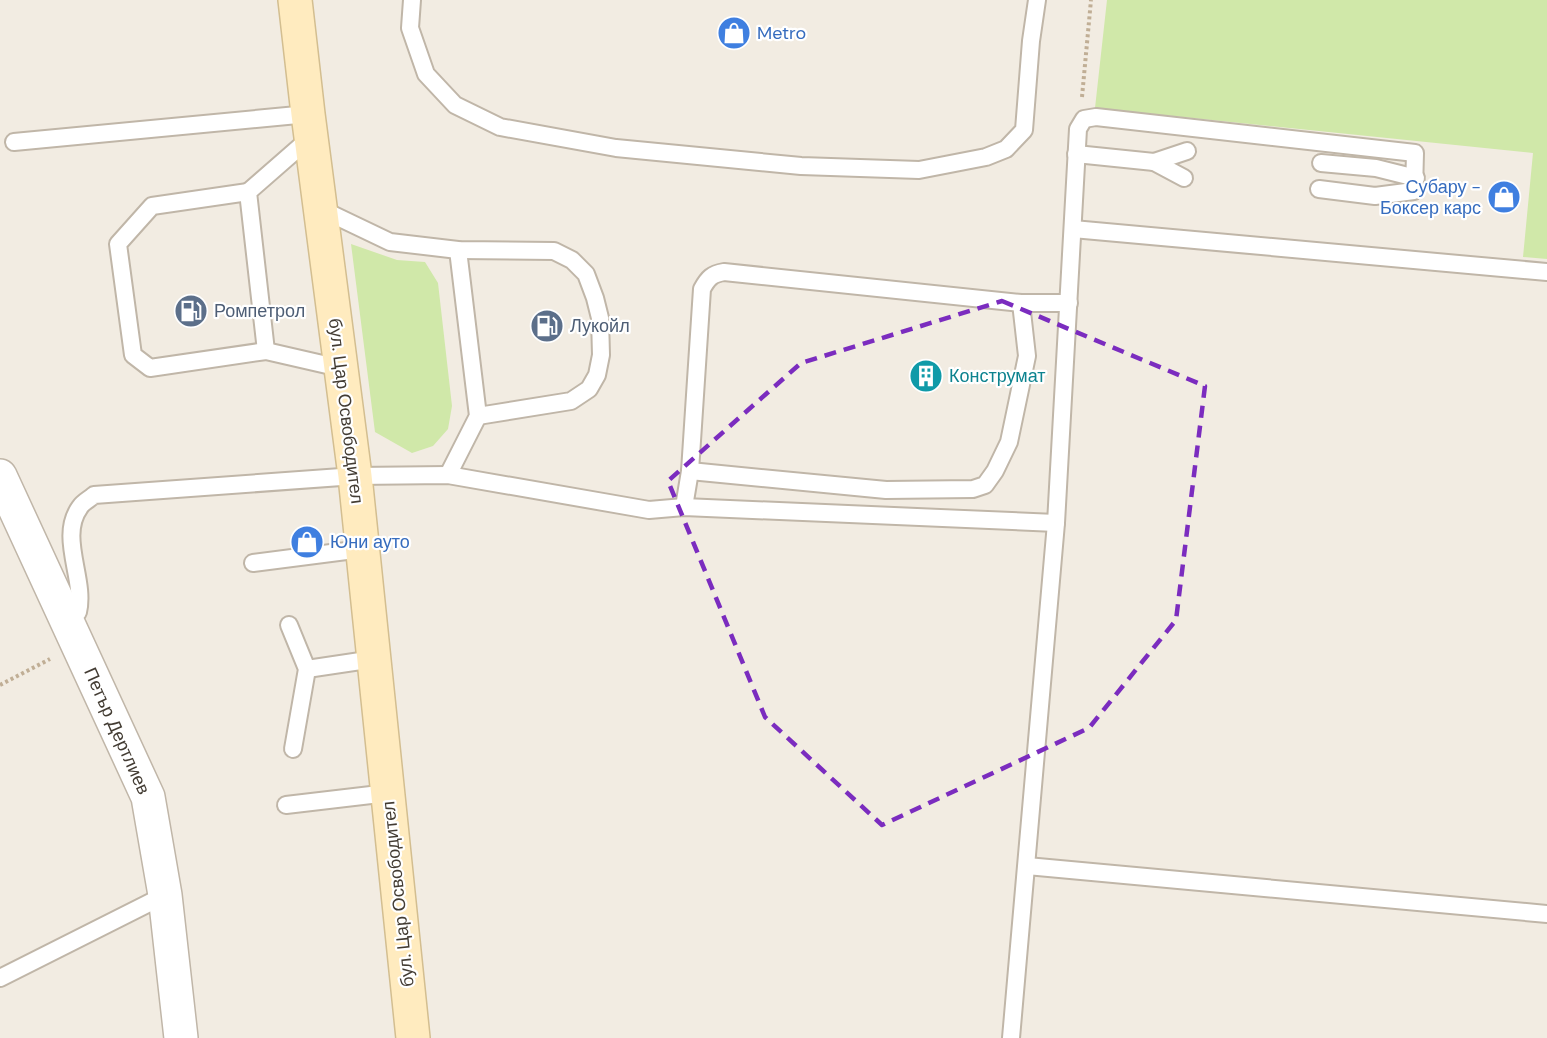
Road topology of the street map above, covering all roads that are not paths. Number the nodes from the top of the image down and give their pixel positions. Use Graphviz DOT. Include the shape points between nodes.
graph roads {
  1 [pos="295,0"];
  2 [pos="412,0"];
  3 [pos="1037,0"];
  4 [pos="310,125"];
  5 [pos="14,142"];
  6 [pos="1187,151"];
  7 [pos="1076,154"];
  8 [pos="1154,162"];
  9 [pos="1321,163"];
  10 [pos="1416,177"];
  11 [pos="1184,178"];
  12 [pos="1318,189"];
  13 [pos="248,192"];
  14 [pos="321,209"];
  15 [pos="1073,229"];
  16 [pos="458,250"];
  17 [pos="1547,272"];
  18 [pos="1021,303"];
  19 [pos="1069,303"];
  20 [pos="266,351"];
  21 [pos="340,368"];
  22 [pos="478,416"];
  23 [pos="690,471"];
  24 [pos="448,475"];
  25 [pos="355,476"];
  26 [pos="4,494"];
  27 [pos="684,507"];
  28 [pos="1056,523"];
  29 [pos="362,549"];
  30 [pos="253,563"];
  31 [pos="289,625"];
  32 [pos="73,632"];
  33 [pos="374,659"];
  34 [pos="307,669"];
  35 [pos="293,749"];
  36 [pos="387,792"];
  37 [pos="286,805"];
  38 [pos="1027,866"];
  39 [pos="165,895"];
  40 [pos="1547,914"];
  41 [pos="0,978"];
  42 [pos="181,1038"];
  43 [pos="413,1038"];
  44 [pos="1011,1038"];
  1 -- 4 [label="main road, бул. Цар Освободител"];
  2 -- 3 [label="lane" via="410,28 426,74 455,105 500,127 616,148 801,166 919,170 986,157 1006,149 1024,130"];
  4 -- 5 [label="lane"];
  4 -- 13 [label="lane"];
  4 -- 14 [label="main road, бул. Цар Освободител"];
  6 -- 8 [label="lane"];
  7 -- 8 [label="lane"];
  7 -- 10 [label="lane" via="1078,129 1084,118 1096,117 1415,153"];
  7 -- 15 [label="lane"];
  8 -- 11 [label="lane"];
  9 -- 10 [label="lane" via="1376,168"];
  10 -- 12 [label="lane" via="1414,191 1375,196"];
  13 -- 20 [label="lane"];
  13 -- 20 [label="lane" via="152,206 118,244 133,355 150,368"];
  14 -- 16 [label="lane" via="390,242"];
  14 -- 21 [label="main road, бул. Цар Освободител"];
  15 -- 17 [label="lane"];
  15 -- 19 [label="lane"];
  16 -- 22 [label="lane"];
  16 -- 22 [label="lane" via="554,251 572,260 586,274 600,318 601,355 589,389 572,401"];
  18 -- 19 [label="lane"];
  18 -- 23 [label="lane" via="1027,356 1009,442 985,485 973,489 886,490"];
  18 -- 23 [label="lane" via="715,274 708,278 701,296"];
  19 -- 28 [label="lane"];
  20 -- 21 [label="lane"];
  21 -- 25 [label="main road, бул. Цар Освободител"];
  22 -- 24 [label="lane"];
  23 -- 27 [label="lane"];
  24 -- 25 [label="lane"];
  24 -- 27 [label="lane" via="649,510"];
  25 -- 29 [label="main road, бул. Цар Освободител"];
  25 -- 32 [label="lane" via="94,495 80,506 73,520 72,553 81,600"];
  26 -- 32 [label="street, Петър Дертлиев"];
  27 -- 28 [label="lane"];
  28 -- 38 [label="lane"];
  29 -- 30 [label="lane"];
  29 -- 33 [label="main road, бул. Цар Освободител"];
  31 -- 34 [label="lane"];
  32 -- 39 [label="street, Петър Дертлиев" via="148,797"];
  33 -- 34 [label="lane"];
  33 -- 36 [label="main road, бул. Цар Освободител"];
  34 -- 35 [label="lane"];
  36 -- 37 [label="lane"];
  36 -- 43 [label="main road, бул. Цар Освободител"];
  38 -- 40 [label="lane"];
  38 -- 44 [label="lane"];
  39 -- 41 [label="lane"];
  39 -- 42 [label="street, Петър Дертлиев"];
}
